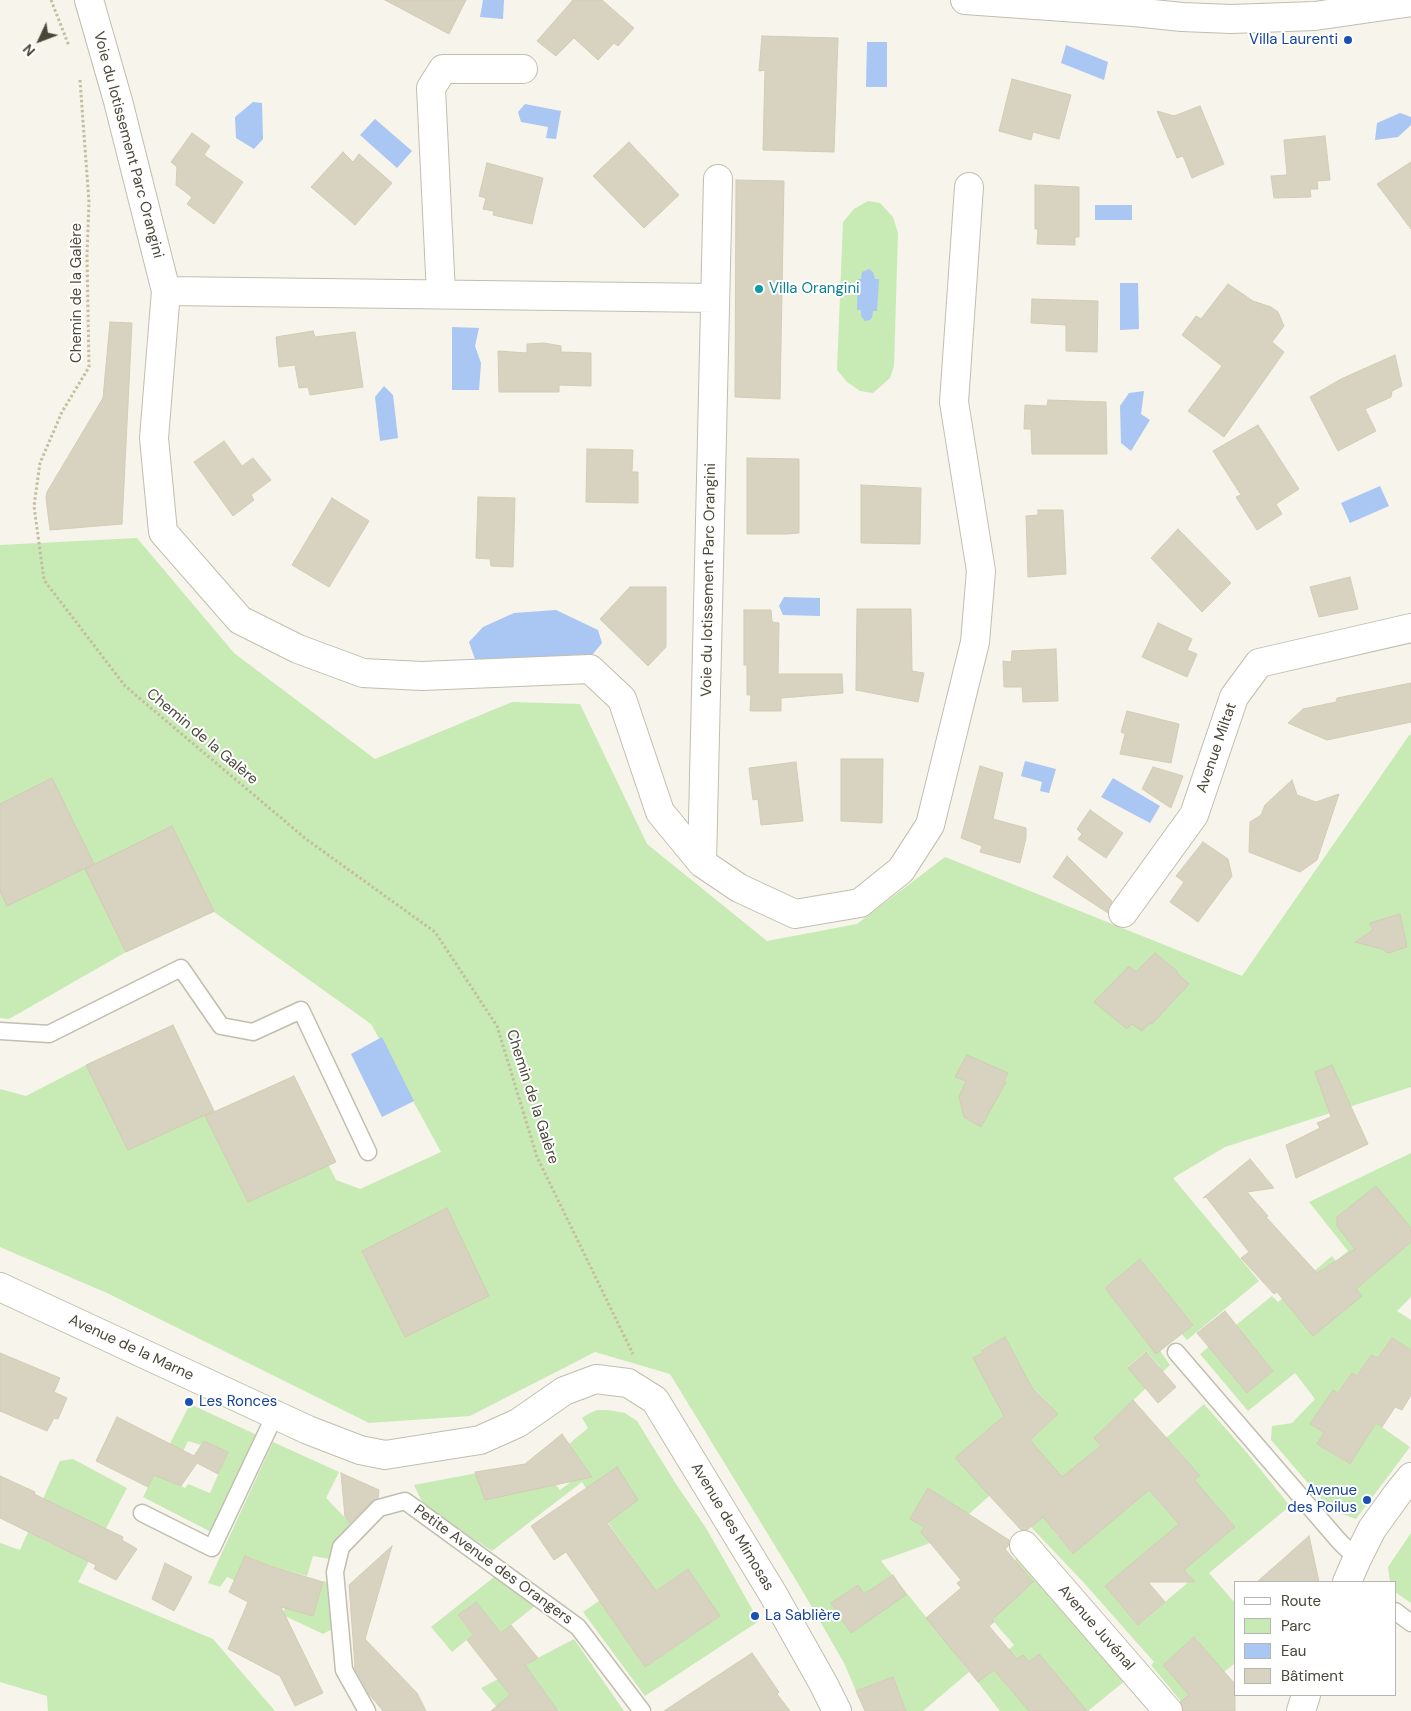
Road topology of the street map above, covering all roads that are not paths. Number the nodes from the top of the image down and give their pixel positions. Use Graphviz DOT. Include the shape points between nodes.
graph roads {
  1 [pos="89,0"];
  2 [pos="965,0"];
  3 [pos="1411,2"];
  4 [pos="523,69"];
  5 [pos="718,179"];
  6 [pos="969,187"];
  7 [pos="166,291"];
  8 [pos="441,294"];
  9 [pos="716,298"];
  10 [pos="1411,628"];
  11 [pos="702,863"];
  12 [pos="1122,913"];
  13 [pos="0,1031"];
  14 [pos="368,1152"];
  15 [pos="0,1288"];
  16 [pos="1176,1352"];
  17 [pos="596,1379"];
  18 [pos="274,1415"];
  19 [pos="1411,1477"];
  20 [pos="142,1513"];
  21 [pos="1024,1545"];
  22 [pos="1352,1575"];
  23 [pos="1396,1612"];
  24 [pos="1411,1623"];
  25 [pos="1306,1696"];
  26 [pos="367,1711"];
  27 [pos="642,1711"];
  28 [pos="837,1711"];
  29 [pos="1168,1711"];
  30 [pos="1301,1711"];
  1 -- 7 [label="street, Voie du lotissement Parc Orangini"];
  2 -- 3 [label="street" via="1232,19 1315,16"];
  4 -- 8 [label="street" via="443,69 431,88"];
  5 -- 9 [label="street, Voie du lotissement Parc Orangini"];
  6 -- 11 [label="street, Voie du lotissement Parc Orangini" via="954,402 981,571 975,642 930,825 901,870 860,903 794,914 739,888"];
  7 -- 8 [label="street"];
  7 -- 11 [label="street, Voie du lotissement Parc Orangini" via="154,438 163,532 240,620 298,649 363,673 422,676 590,669 622,699 660,812"];
  8 -- 9 [label="street"];
  9 -- 11 [label="street, Voie du lotissement Parc Orangini"];
  10 -- 12 [label="street, Avenue Miltat" via="1259,663 1234,697 1194,814"];
  13 -- 14 [label="lane" via="49,1034 181,968 221,1026 253,1032 301,1010"];
  15 -- 18 [label="street, Avenue de la Marne"];
  16 -- 22 [label="lane" via="1339,1541"];
  17 -- 18 [label="street, Avenue de la Marne" via="564,1391 518,1423 480,1440 384,1455 360,1450"];
  17 -- 28 [label="street, Avenue des Mimosas" via="628,1383 655,1400 773,1594"];
  18 -- 20 [label="lane" via="212,1548"];
  19 -- 22 [label="street" via="1372,1529"];
  21 -- 29 [label="street, Avenue Juvénal"];
  23 -- 24 [label="lane"];
  25 -- 30 [label="street"];
  26 -- 27 [label="lane, Petite Avenue des Orangers" via="344,1670 335,1572 341,1547 379,1508 405,1501 578,1627"];
}
